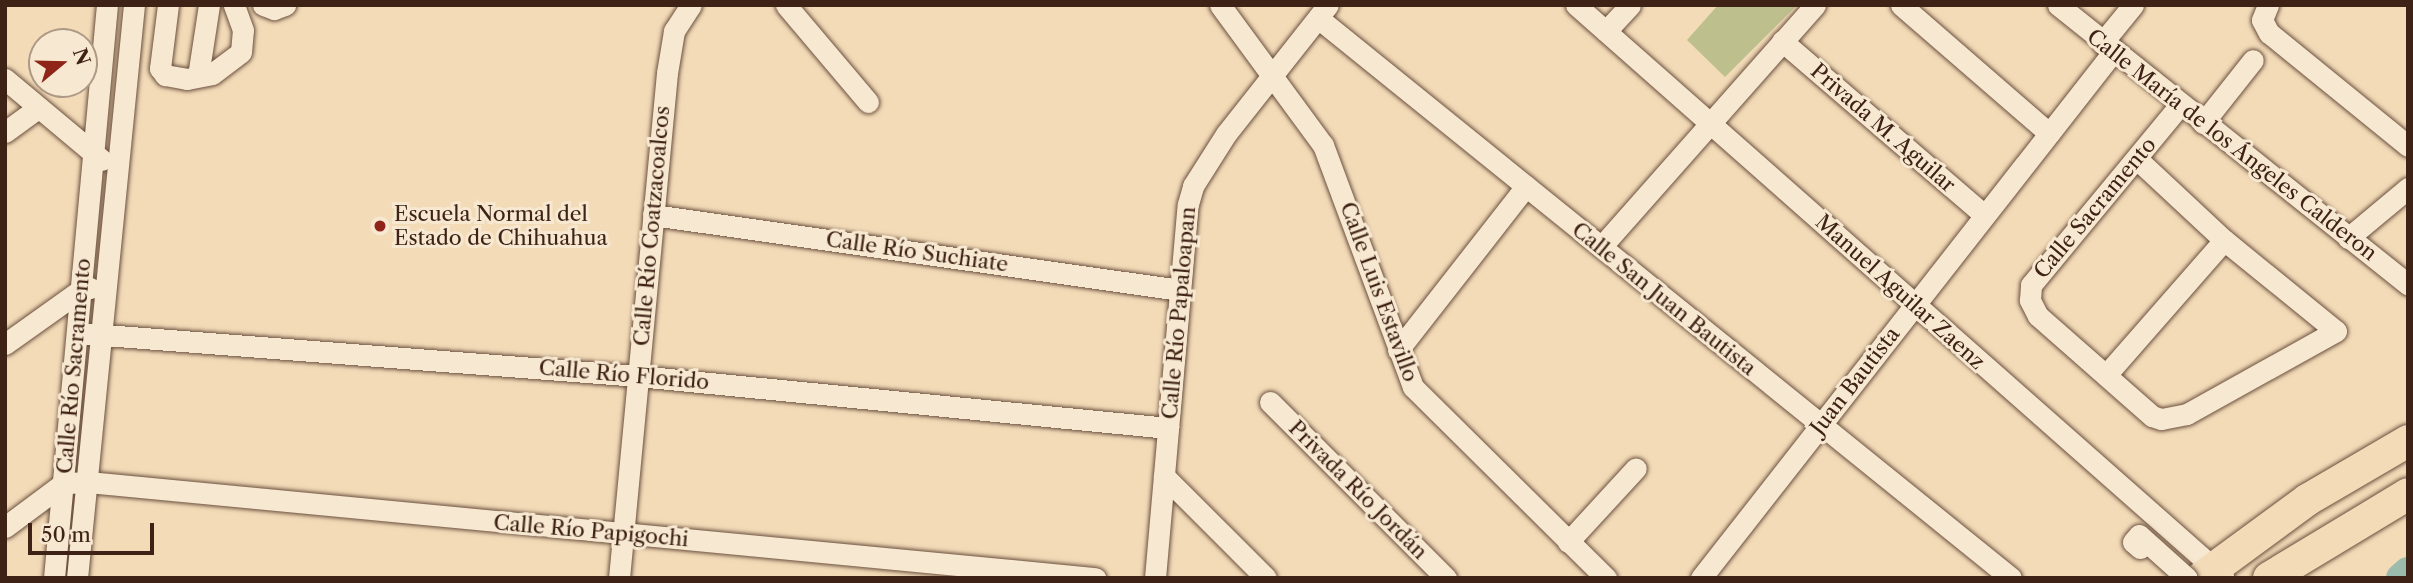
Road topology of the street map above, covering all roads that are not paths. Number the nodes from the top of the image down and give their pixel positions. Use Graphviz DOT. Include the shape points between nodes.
graph roads {
  1 [pos="107,5"];
  2 [pos="134,5"];
  3 [pos="168,5"];
  4 [pos="209,5"];
  5 [pos="234,5"];
  6 [pos="263,5"];
  7 [pos="285,5"];
  8 [pos="691,5"];
  9 [pos="786,5"];
  10 [pos="1220,5"];
  11 [pos="1576,5"];
  12 [pos="1629,5"];
  13 [pos="1815,5"];
  14 [pos="1901,5"];
  15 [pos="2058,5"];
  16 [pos="2133,5"];
  17 [pos="2269,5"];
  18 [pos="1323,12"];
  19 [pos="1606,31"];
  20 [pos="1782,41"];
  21 [pos="2108,47"];
  22 [pos="2253,60"];
  23 [pos="101,68"];
  24 [pos="127,71"];
  25 [pos="198,76"];
  26 [pos="1274,76"];
  27 [pos="5,79"];
  28 [pos="867,102"];
  29 [pos="2180,105"];
  30 [pos="37,109"];
  31 [pos="1710,122"];
  32 [pos="2203,123"];
  33 [pos="5,132"];
  34 [pos="2049,133"];
  35 [pos="2408,146"];
  36 [pos="92,154"];
  37 [pos="2137,159"];
  38 [pos="118,172"];
  39 [pos="1526,186"];
  40 [pos="2408,188"];
  41 [pos="653,215"];
  42 [pos="1984,215"];
  43 [pos="2348,238"];
  44 [pos="2224,240"];
  45 [pos="1601,247"];
  46 [pos="2408,284"];
  47 [pos="107,286"];
  48 [pos="82,289"];
  49 [pos="1180,290"];
  50 [pos="1914,304"];
  51 [pos="103,332"];
  52 [pos="78,333"];
  53 [pos="5,344"];
  54 [pos="1398,350"];
  55 [pos="2106,374"];
  56 [pos="638,376"];
  57 [pos="1270,402"];
  58 [pos="1820,427"];
  59 [pos="1168,428"];
  60 [pos="2408,441"];
  61 [pos="1636,468"];
  62 [pos="1164,476"];
  63 [pos="88,482"];
  64 [pos="64,483"];
  65 [pos="2408,494"];
  66 [pos="2161,522"];
  67 [pos="5,527"];
  68 [pos="623,535"];
  69 [pos="1568,542"];
  70 [pos="2206,575"];
  71 [pos="54,578"];
  72 [pos="77,578"];
  73 [pos="619,578"];
  74 [pos="1094,578"];
  75 [pos="1155,578"];
  76 [pos="1266,578"];
  77 [pos="1446,578"];
  78 [pos="1606,578"];
  79 [pos="1701,578"];
  80 [pos="2011,578"];
  81 [pos="2269,578"];
  1 -- 23 [label="street, Calle Río Sacramento"];
  2 -- 24 [label="street, Calle Río Sacramento"];
  3 -- 25 [label="street" via="160,68 165,75"];
  4 -- 25 [label="street"];
  5 -- 25 [label="street" via="243,30 241,52 212,74"];
  6 -- 7 [label="street" via="274,9"];
  8 -- 41 [label="street, Calle Río Coatzacoalcos" via="674,31 670,52"];
  9 -- 28 [label="street"];
  10 -- 26 [label="street, Calle Luis Estavillo"];
  11 -- 19 [label="street, Manuel Aguilar Zaenz"];
  12 -- 19 [label="street"];
  13 -- 20 [label="street"];
  14 -- 34 [label="street"];
  15 -- 21 [label="street, Calle María de los Ángeles Calderon"];
  16 -- 21 [label="street, Juan Bautista"];
  17 -- 35 [label="street" via="2262,20 2269,33"];
  18 -- 26 [label="street, Calle Río Papaloapan"];
  18 -- 39 [label="street, Calle San Juan Bautista"];
  19 -- 31 [label="street, Manuel Aguilar Zaenz"];
  20 -- 31 [label="street"];
  20 -- 42 [label="street, Privada M. Aguilar"];
  21 -- 29 [label="street, Calle María de los Ángeles Calderon"];
  21 -- 34 [label="street, Juan Bautista"];
  22 -- 32 [label="street"];
  23 -- 24 [label="street"];
  23 -- 36 [label="street, Calle Río Sacramento"];
  24 -- 38 [label="street, Calle Río Sacramento"];
  26 -- 49 [label="street, Calle Río Papaloapan" via="1226,134 1193,186"];
  26 -- 54 [label="street, Calle Luis Estavillo" via="1323,145"];
  27 -- 30 [label="street"];
  29 -- 32 [label="street, Calle María de los Ángeles Calderon"];
  29 -- 37 [label="street, Calle Sacramento"];
  30 -- 33 [label="street"];
  30 -- 36 [label="street"];
  31 -- 45 [label="street"];
  31 -- 50 [label="street, Manuel Aguilar Zaenz"];
  32 -- 43 [label="street, Calle María de los Ángeles Calderon"];
  34 -- 42 [label="street, Juan Bautista"];
  36 -- 38 [label="street"];
  36 -- 48 [label="street, Calle Río Sacramento"];
  37 -- 44 [label="street"];
  37 -- 55 [label="street, Calle Sacramento" via="2031,285 2030,300 2038,316"];
  38 -- 47 [label="street, Calle Río Sacramento"];
  39 -- 45 [label="street, Calle San Juan Bautista"];
  39 -- 54 [label="street"];
  40 -- 43 [label="street"];
  41 -- 49 [label="street, Calle Río Suchiate"];
  41 -- 56 [label="street, Calle Río Coatzacoalcos"];
  42 -- 50 [label="street, Juan Bautista"];
  43 -- 46 [label="street, Calle María de los Ángeles Calderon"];
  44 -- 55 [label="street"];
  44 -- 55 [label="street" via="2336,331 2176,417 2152,416"];
  45 -- 58 [label="street, Calle San Juan Bautista"];
  47 -- 48 [label="street"];
  47 -- 51 [label="street, Calle Río Sacramento"];
  48 -- 52 [label="street, Calle Río Sacramento"];
  48 -- 53 [label="street"];
  49 -- 59 [label="street, Calle Río Papaloapan"];
  50 -- 58 [label="street, Juan Bautista"];
  50 -- 66 [label="street, Manuel Aguilar Zaenz"];
  51 -- 52 [label="street, Calle Río Florido"];
  51 -- 56 [label="street, Calle Río Florido"];
  51 -- 63 [label="street, Calle Río Sacramento"];
  52 -- 64 [label="street, Calle Río Sacramento"];
  54 -- 69 [label="street, Calle Luis Estavillo" via="1420,397"];
  56 -- 59 [label="street, Calle Río Florido"];
  56 -- 68 [label="street, Calle Río Coatzacoalcos"];
  57 -- 77 [label="street, Privada Río Jordán"];
  58 -- 79 [label="street, Juan Bautista"];
  58 -- 80 [label="street, Calle San Juan Bautista"];
  59 -- 62 [label="street, Calle Río Papaloapan"];
  60 -- 70 [label="highway" via="2307,500"];
  61 -- 69 [label="street"];
  62 -- 75 [label="street, Calle Río Papaloapan"];
  62 -- 76 [label="street"];
  63 -- 64 [label="street, Calle Río Papigochi"];
  63 -- 68 [label="street, Calle Río Papigochi"];
  63 -- 72 [label="street, Calle Río Sacramento"];
  64 -- 67 [label="street"];
  64 -- 71 [label="street, Calle Río Sacramento"];
  65 -- 81 [label="highway"];
  66 -- 70 [label="street, Manuel Aguilar Zaenz"];
  66 -- 70 [label="street, bridge" via="2140,548 2133,542 2139,536"];
  68 -- 73 [label="street, Calle Río Coatzacoalcos"];
  68 -- 74 [label="street, Calle Río Papigochi"];
  69 -- 78 [label="street, Calle Luis Estavillo"];
}
